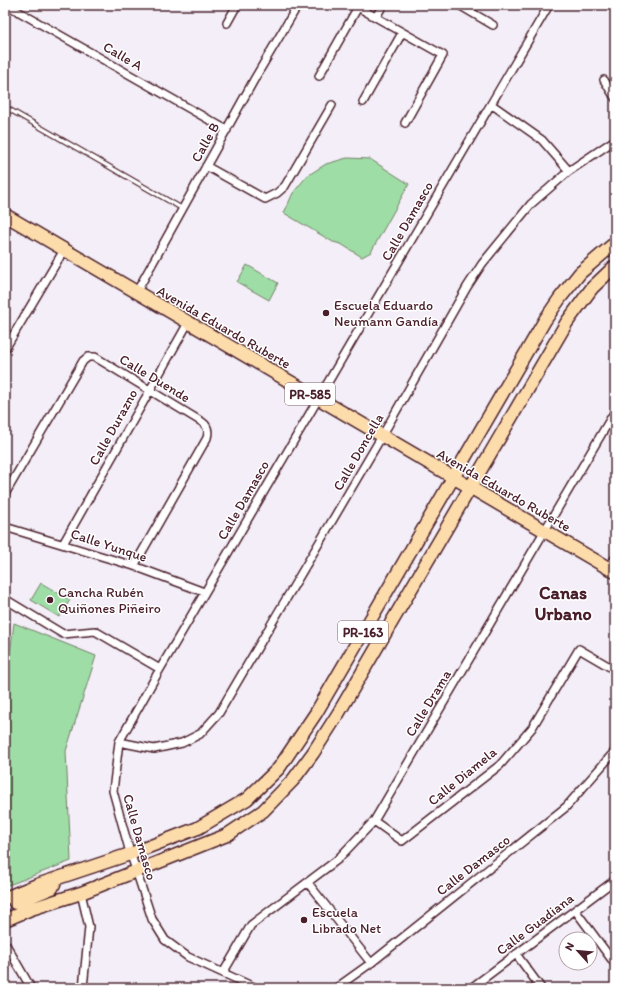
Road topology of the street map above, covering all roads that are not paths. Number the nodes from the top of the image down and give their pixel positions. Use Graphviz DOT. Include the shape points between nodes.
graph roads {
  1 [pos="7,5"];
  2 [pos="237,5"];
  3 [pos="298,5"];
  4 [pos="382,5"];
  5 [pos="459,5"];
  6 [pos="549,5"];
  7 [pos="356,6"];
  8 [pos="376,17"];
  9 [pos="227,23"];
  10 [pos="493,25"];
  11 [pos="402,33"];
  12 [pos="319,76"];
  13 [pos="604,80"];
  14 [pos="615,98"];
  15 [pos="363,102"];
  16 [pos="491,104"];
  17 [pos="332,105"];
  18 [pos="5,107"];
  19 [pos="405,123"];
  20 [pos="227,130"];
  21 [pos="615,140"];
  22 [pos="206,166"];
  23 [pos="569,171"];
  24 [pos="183,209"];
  25 [pos="5,215"];
  26 [pos="615,243"];
  27 [pos="64,250"];
  28 [pos="615,266"];
  29 [pos="136,293"];
  30 [pos="188,324"];
  31 [pos="5,349"];
  32 [pos="149,390"];
  33 [pos="318,398"];
  34 [pos="615,412"];
  35 [pos="382,436"];
  36 [pos="454,478"];
  37 [pos="470,487"];
  38 [pos="5,494"];
  39 [pos="5,527"];
  40 [pos="545,531"];
  41 [pos="62,544"];
  42 [pos="134,566"];
  43 [pos="613,566"];
  44 [pos="204,592"];
  45 [pos="5,599"];
  46 [pos="160,669"];
  47 [pos="615,670"];
  48 [pos="119,742"];
  49 [pos="615,751"];
  50 [pos="374,821"];
  51 [pos="130,854"];
  52 [pos="136,871"];
  53 [pos="57,878"];
  54 [pos="615,880"];
  55 [pos="308,883"];
  56 [pos="81,893"];
  57 [pos="5,898"];
  58 [pos="5,906"];
  59 [pos="575,910"];
  60 [pos="5,920"];
  61 [pos="5,943"];
  62 [pos="516,954"];
  63 [pos="371,963"];
  64 [pos="615,964"];
  65 [pos="223,973"];
  66 [pos="31,988"];
  67 [pos="83,988"];
  68 [pos="256,988"];
  69 [pos="336,988"];
  70 [pos="471,988"];
  71 [pos="541,988"];
  1 -- 20 [label="street, Calle A"];
  2 -- 9 [label="street"];
  3 -- 20 [label="street, Calle B"];
  4 -- 8 [label="street"];
  5 -- 10 [label="street"];
  6 -- 16 [label="street, Calle Damasco"];
  7 -- 8 [label="street"];
  7 -- 12 [label="street"];
  8 -- 11 [label="street"];
  11 -- 15 [label="street"];
  11 -- 19 [label="street" via="443,55"];
  13 -- 14 [label="street"];
  16 -- 23 [label="street" via="542,140"];
  16 -- 33 [label="street, Calle Damasco"];
  17 -- 22 [label="street" via="285,186 271,196 265,198"];
  18 -- 24 [label="lane"];
  20 -- 22 [label="street, Calle B"];
  21 -- 23 [label="street, Calle Doncella"];
  22 -- 24 [label="street, Calle B"];
  23 -- 35 [label="street, Calle Doncella" via="531,204 482,264"];
  24 -- 29 [label="street, Calle B"];
  25 -- 27 [label="main road, Avenida Eduardo Ruberte / PR-585"];
  26 -- 36 [label="main road, PR-163" via="580,274 560,298"];
  27 -- 29 [label="main road, Avenida Eduardo Ruberte / PR-585"];
  27 -- 31 [label="street"];
  28 -- 37 [label="main road, PR-163" via="592,288 567,322"];
  29 -- 30 [label="main road, Avenida Eduardo Ruberte / PR-585"];
  30 -- 32 [label="street, Calle Durazno"];
  30 -- 33 [label="main road, Avenida Eduardo Ruberte / PR-585"];
  32 -- 38 [label="street, Calle Duende" via="95,357 85,358"];
  32 -- 41 [label="street, Calle Durazno"];
  32 -- 42 [label="street, Calle Duende" via="202,422 207,427 208,434"];
  33 -- 35 [label="main road, Avenida Eduardo Ruberte / PR-585"];
  33 -- 44 [label="street, Calle Damasco"];
  34 -- 40 [label="street, Calle Drama"];
  35 -- 36 [label="main road, Avenida Eduardo Ruberte / PR-585"];
  35 -- 48 [label="street, Calle Doncella" via="219,714 200,734 182,743 154,749"];
  36 -- 37 [label="main road, Avenida Eduardo Ruberte / PR-585"];
  36 -- 51 [label="main road, PR-163" via="316,714 279,768 247,799 223,814 198,828"];
  37 -- 40 [label="main road, Avenida Eduardo Ruberte / PR-585"];
  37 -- 52 [label="main road, PR-163" via="338,714 293,780 263,811 227,835"];
  39 -- 41 [label="street, Calle Yunque"];
  40 -- 43 [label="main road, Avenida Eduardo Ruberte / PR-585"];
  40 -- 50 [label="street, Calle Drama"];
  41 -- 42 [label="street, Calle Yunque"];
  42 -- 44 [label="street, Calle Yunque"];
  44 -- 46 [label="street, Calle Damasco"];
  45 -- 46 [label="street" via="64,634 95,631"];
  46 -- 48 [label="street, Calle Damasco"];
  47 -- 50 [label="street, Calle Diamela" via="579,649 532,728 500,765 402,841"];
  48 -- 51 [label="street, Calle Damasco" via="113,791"];
  49 -- 63 [label="street, Calle Damasco" via="566,807"];
  50 -- 55 [label="street, Calle Drama" via="337,860"];
  51 -- 52 [label="street, Calle Damasco"];
  51 -- 53 [label="main road, PR-163"];
  52 -- 56 [label="main road, PR-163"];
  52 -- 65 [label="street, Calle Damasco" via="152,919 165,940 188,957"];
  53 -- 57 [label="main road, PR-163"];
  53 -- 58 [label="main road" via="52,888"];
  54 -- 59 [label="street, Calle Guadiana"];
  55 -- 63 [label="street"];
  55 -- 65 [label="street, Calle Drama" via="251,925"];
  56 -- 60 [label="main road, PR-163"];
  56 -- 67 [label="street" via="89,927"];
  59 -- 62 [label="street, Calle Guadiana"];
  59 -- 64 [label="street"];
  61 -- 66 [label="street"];
  62 -- 70 [label="street, Calle Guadiana"];
  62 -- 71 [label="street"];
  63 -- 69 [label="street, Calle Damasco"];
  65 -- 68 [label="street, Calle Damasco"];
}
